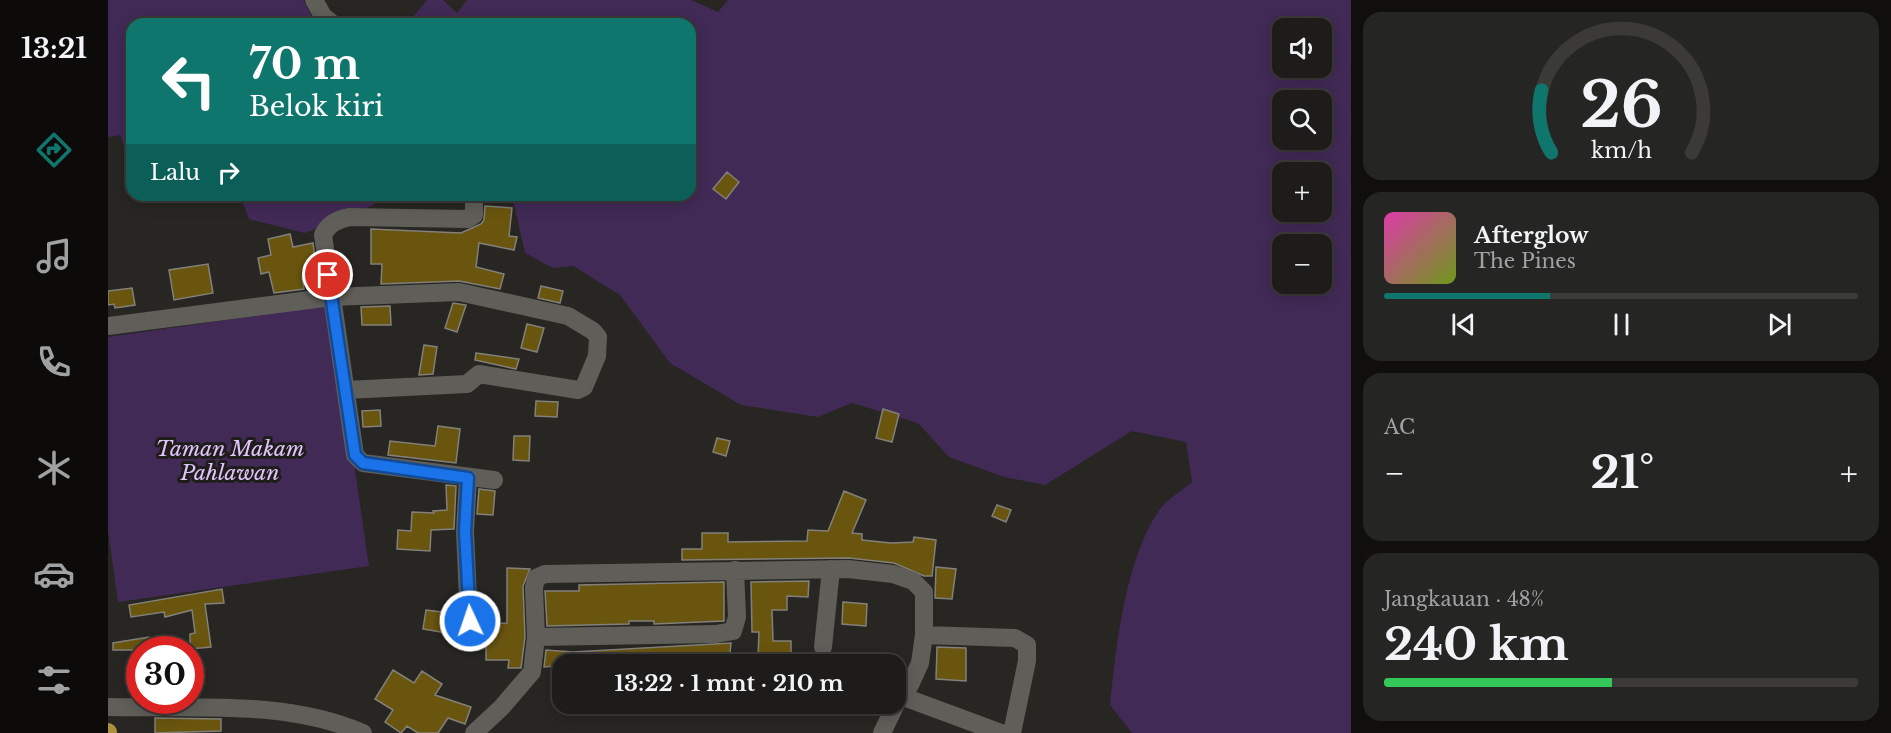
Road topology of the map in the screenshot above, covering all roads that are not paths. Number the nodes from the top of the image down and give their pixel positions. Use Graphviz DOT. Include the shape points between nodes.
graph roads {
  1 [pos="314,0"];
  2 [pos="326,18"];
  3 [pos="474,201"];
  4 [pos="332,297"];
  5 [pos="108,326"];
  6 [pos="346,390"];
  7 [pos="468,478"];
  8 [pos="494,480"];
  9 [pos="831,569"];
  10 [pos="735,570"];
  11 [pos="924,635"];
  12 [pos="536,637"];
  13 [pos="470,643"];
  14 [pos="823,647"];
  15 [pos="906,689"];
  16 [pos="906,698"];
  17 [pos="108,707"];
  18 [pos="892,714"];
  19 [pos="487,729"];
  20 [pos="363,733"];
  21 [pos="882,733"];
  22 [pos="1000,733"];
  23 [pos="1012,733"];
  1 -- 2 [label="street"];
  3 -- 4 [label="street" via="474,215 468,219 378,216 334,222 323,236"];
  4 -- 5 [label="street"];
  4 -- 6 [label="street"];
  4 -- 6 [label="street" via="459,292 568,316 598,337 597,357 584,387 578,390 479,374 467,384"];
  6 -- 7 [label="street" via="358,460"];
  7 -- 8 [label="street"];
  7 -- 13 [label="street" via="465,531"];
  9 -- 10 [label="street"];
  9 -- 11 [label="street" via="882,572 913,581 924,592"];
  9 -- 14 [label="street"];
  10 -- 12 [label="street" via="737,617 733,631"];
  10 -- 12 [label="street" via="541,574 534,588"];
  11 -- 15 [label="street" via="916,674"];
  11 -- 23 [label="street" via="1015,638 1027,645"];
  12 -- 19 [label="street" via="532,672"];
  16 -- 22 [label="street"];
  17 -- 20 [label="street" via="255,710 327,721"];
  18 -- 21 [label="street"];
}
